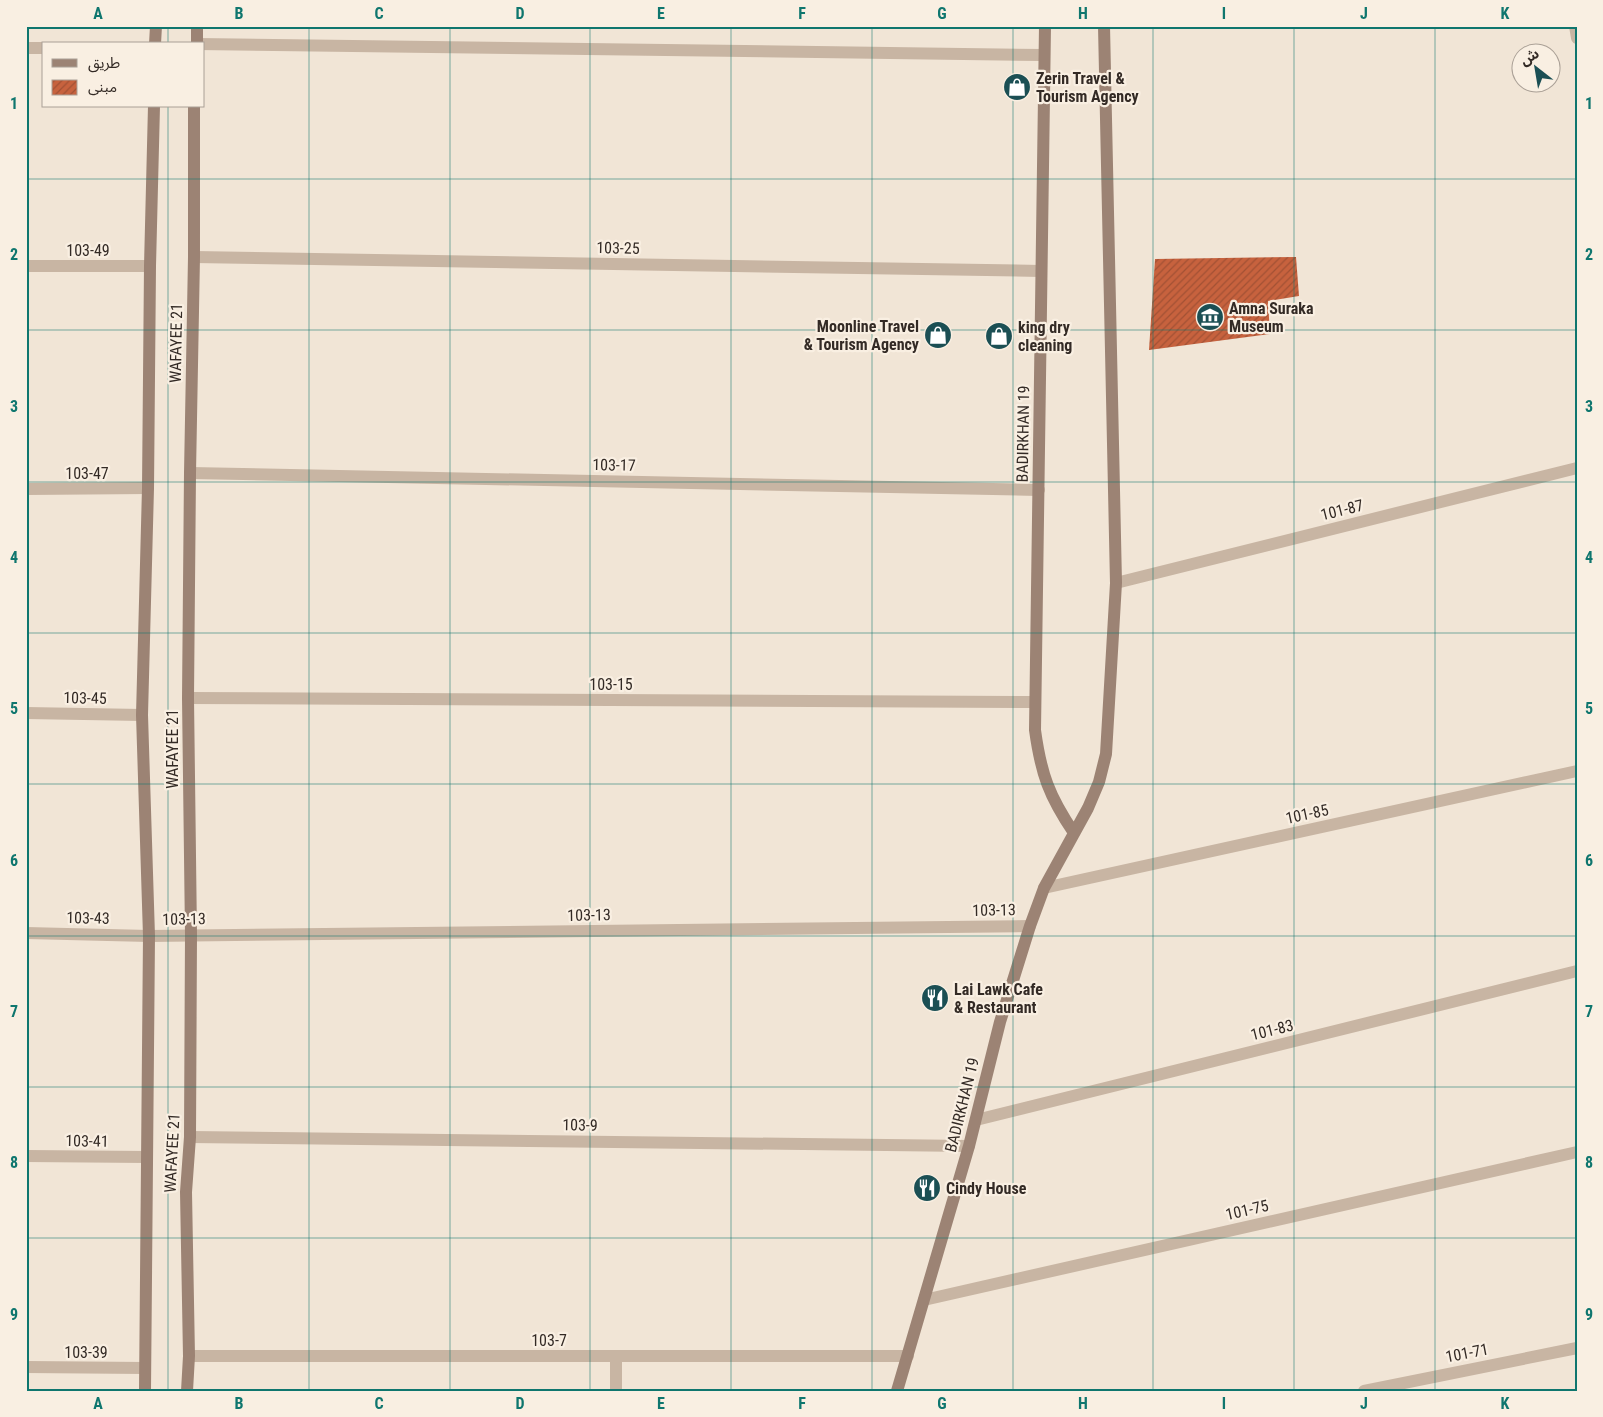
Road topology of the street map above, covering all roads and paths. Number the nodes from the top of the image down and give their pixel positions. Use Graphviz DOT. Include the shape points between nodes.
graph roads {
  1 [pos="156,26"];
  2 [pos="197,26"];
  3 [pos="1045,26"];
  4 [pos="1104,26"];
  5 [pos="1575,26"];
  6 [pos="1577,38"];
  7 [pos="155,42"];
  8 [pos="197,42"];
  9 [pos="205,44"];
  10 [pos="26,48"];
  11 [pos="42,48"];
  12 [pos="1044,55"];
  13 [pos="154,108"];
  14 [pos="194,108"];
  15 [pos="194,257"];
  16 [pos="26,266"];
  17 [pos="150,266"];
  18 [pos="1041,271"];
  19 [pos="1576,471"];
  20 [pos="190,473"];
  21 [pos="148,488"];
  22 [pos="26,489"];
  23 [pos="1039,490"];
  24 [pos="1116,584"];
  25 [pos="188,698"];
  26 [pos="1035,702"];
  27 [pos="26,713"];
  28 [pos="142,715"];
  29 [pos="1577,771"];
  30 [pos="1074,833"];
  31 [pos="1044,888"];
  32 [pos="1030,926"];
  33 [pos="26,933"];
  34 [pos="191,935"];
  35 [pos="149,936"];
  36 [pos="1577,972"];
  37 [pos="976,1120"];
  38 [pos="190,1137"];
  39 [pos="969,1146"];
  40 [pos="1577,1152"];
  41 [pos="26,1156"];
  42 [pos="147,1158"];
  43 [pos="924,1300"];
  44 [pos="1577,1348"];
  45 [pos="189,1356"];
  46 [pos="616,1356"];
  47 [pos="908,1356"];
  48 [pos="26,1368"];
  49 [pos="145,1368"];
  50 [pos="145,1391"];
  51 [pos="188,1391"];
  52 [pos="616,1391"];
  53 [pos="897,1391"];
  54 [pos="1364,1391"];
  1 -- 7 [label="street"];
  2 -- 8 [label="street"];
  3 -- 12 [label="street, BADIRKHAN 19"];
  4 -- 24 [label="street, BADIRKHAN 19"];
  5 -- 6 [label="street"];
  9 -- 12 [label="street"];
  10 -- 11 [label="street"];
  12 -- 18 [label="street, BADIRKHAN 19"];
  13 -- 17 [label="street, WAFAYEE 21"];
  14 -- 15 [label="street, WAFAYEE 21"];
  15 -- 18 [label="street, 103-25"];
  15 -- 20 [label="street, WAFAYEE 21"];
  16 -- 17 [label="street, 103-49"];
  17 -- 21 [label="street, WAFAYEE 21"];
  18 -- 23 [label="street, BADIRKHAN 19"];
  19 -- 24 [label="street, 101-87"];
  20 -- 23 [label="street, 103-17"];
  20 -- 25 [label="street, WAFAYEE 21"];
  21 -- 22 [label="street, 103-47"];
  21 -- 28 [label="street, WAFAYEE 21"];
  23 -- 26 [label="street, BADIRKHAN 19"];
  24 -- 30 [label="street, BADIRKHAN 19" via="1106,754 1099,782"];
  25 -- 26 [label="street, 103-15"];
  25 -- 34 [label="street, WAFAYEE 21"];
  26 -- 30 [label="street, BADIRKHAN 19" via="1036,739 1047,785 1058,810"];
  27 -- 28 [label="street, 103-45"];
  28 -- 35 [label="street, WAFAYEE 21"];
  29 -- 31 [label="street, 101-85"];
  30 -- 31 [label="street, BADIRKHAN 19"];
  31 -- 32 [label="street, BADIRKHAN 19"];
  32 -- 34 [label="street, 103-13"];
  32 -- 37 [label="street, BADIRKHAN 19" via="1000,1022"];
  33 -- 35 [label="street, 103-43"];
  34 -- 35 [label="street, 103-13"];
  34 -- 38 [label="street, WAFAYEE 21"];
  35 -- 42 [label="street, WAFAYEE 21"];
  36 -- 37 [label="street, 101-83"];
  37 -- 39 [label="street, BADIRKHAN 19"];
  38 -- 39 [label="street, 103-9"];
  38 -- 45 [label="street, WAFAYEE 21" via="186,1192"];
  39 -- 43 [label="street, BADIRKHAN 19"];
  40 -- 43 [label="street, 101-75"];
  41 -- 42 [label="street, 103-41"];
  42 -- 49 [label="street, WAFAYEE 21"];
  43 -- 47 [label="street, BADIRKHAN 19"];
  44 -- 54 [label="street, 101-71"];
  45 -- 46 [label="street, 103-7"];
  45 -- 51 [label="street, WAFAYEE 21"];
  46 -- 47 [label="street, 103-7"];
  46 -- 52 [label="street"];
  47 -- 53 [label="street, BADIRKHAN 19"];
  48 -- 49 [label="street, 103-39"];
  49 -- 50 [label="street, WAFAYEE 21"];
}
